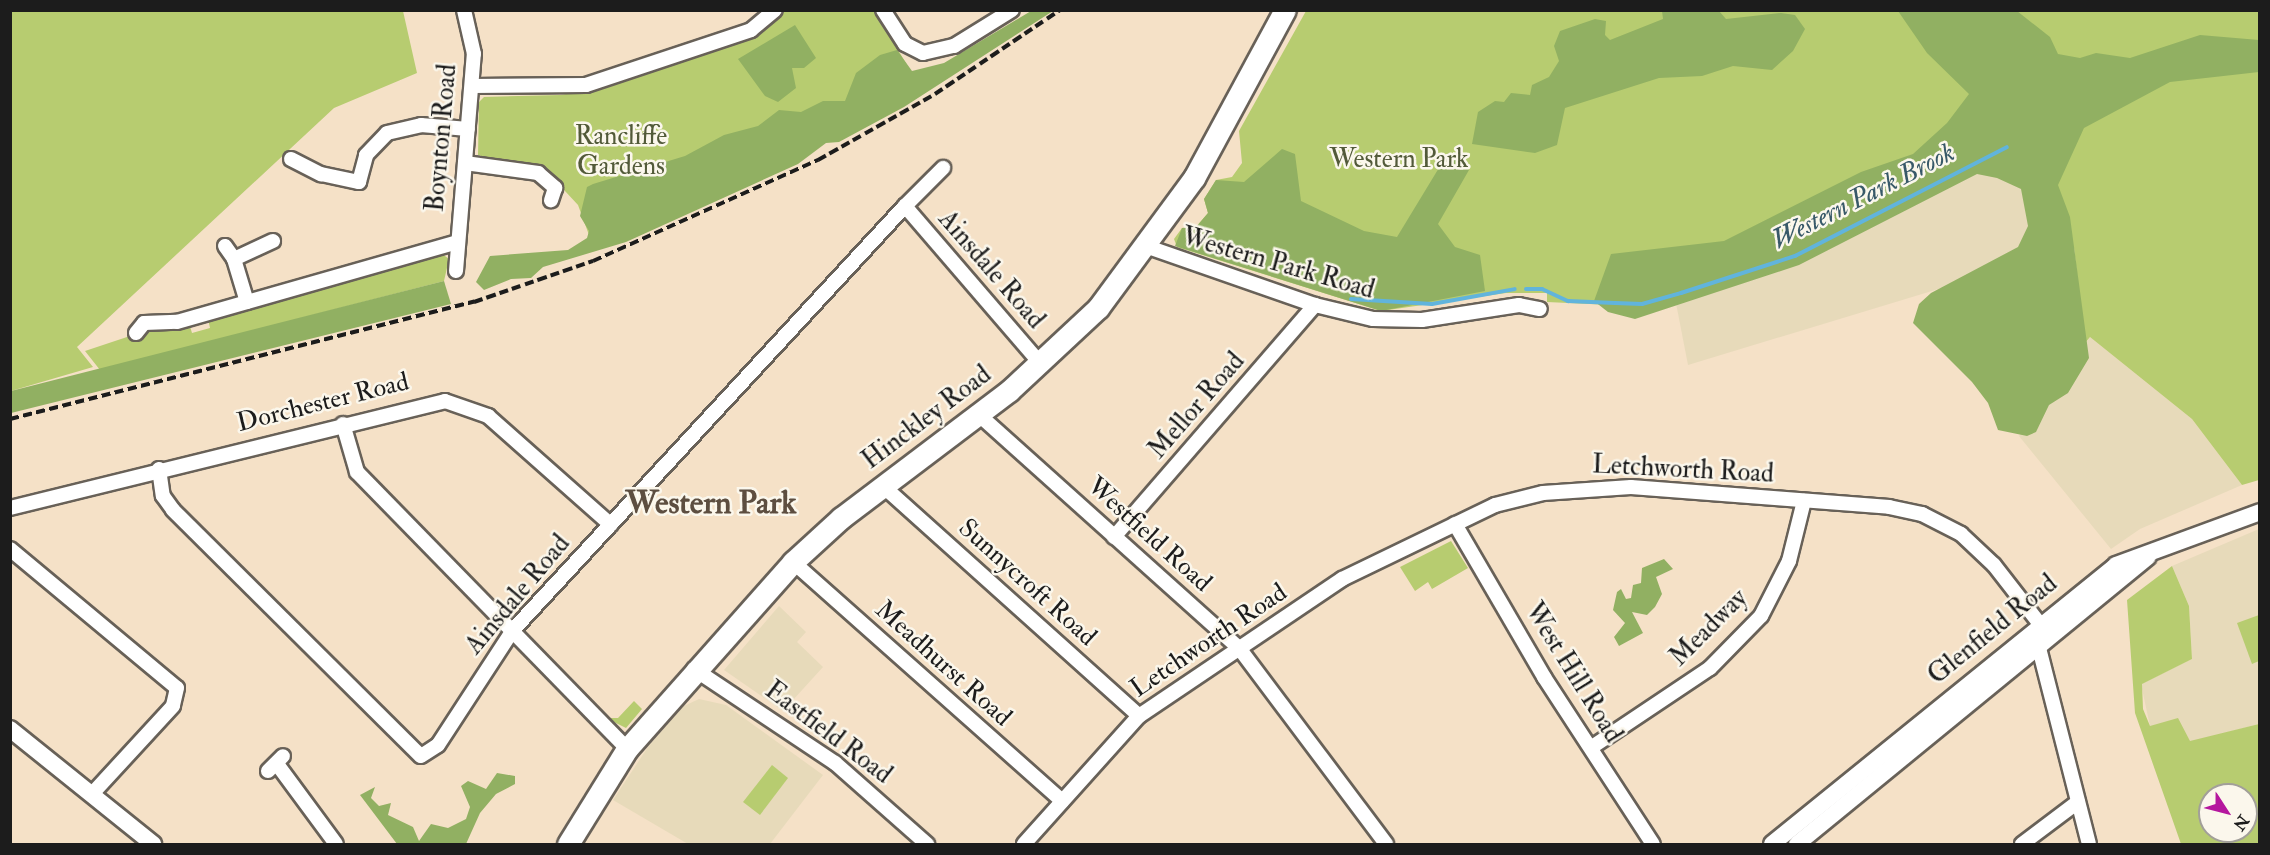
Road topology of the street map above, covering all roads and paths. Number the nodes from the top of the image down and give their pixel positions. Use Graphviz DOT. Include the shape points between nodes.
graph roads {
  1 [pos="464,10"];
  2 [pos="775,10"];
  3 [pos="883,10"];
  4 [pos="1012,10"];
  5 [pos="1286,10"];
  6 [pos="472,86"];
  7 [pos="468,129"];
  8 [pos="465,163"];
  9 [pos="295,166"];
  10 [pos="944,168"];
  11 [pos="558,198"];
  12 [pos="905,206"];
  13 [pos="273,240"];
  14 [pos="457,242"];
  15 [pos="225,246"];
  16 [pos="1148,247"];
  17 [pos="234,259"];
  18 [pos="456,272"];
  19 [pos="247,302"];
  20 [pos="1315,305"];
  21 [pos="1540,309"];
  22 [pos="140,322"];
  23 [pos="1041,364"];
  24 [pos="978,414"];
  25 [pos="343,424"];
  26 [pos="159,469"];
  27 [pos="883,486"];
  28 [pos="1804,501"];
  29 [pos="10,508"];
  30 [pos="2259,512"];
  31 [pos="1455,524"];
  32 [pos="611,525"];
  33 [pos="1114,537"];
  34 [pos="10,549"];
  35 [pos="2158,549"];
  36 [pos="793,562"];
  37 [pos="2040,624"];
  38 [pos="513,630"];
  39 [pos="1239,648"];
  40 [pos="2039,648"];
  41 [pos="694,669"];
  42 [pos="1139,716"];
  43 [pos="10,729"];
  44 [pos="1592,747"];
  45 [pos="627,749"];
  46 [pos="276,764"];
  47 [pos="1874,771"];
  48 [pos="93,793"];
  49 [pos="1062,801"];
  50 [pos="2078,802"];
  51 [pos="153,844"];
  52 [pos="336,844"];
  53 [pos="568,844"];
  54 [pos="927,844"];
  55 [pos="1024,844"];
  56 [pos="1386,844"];
  57 [pos="1653,844"];
  58 [pos="1772,844"];
  59 [pos="1797,844"];
  60 [pos="2022,844"];
  61 [pos="2089,844"];
  1 -- 6 [label="street, Boynton Road" via="474,54"];
  2 -- 6 [label="street" via="751,30 586,85"];
  3 -- 4 [label="street" via="905,44 923,53 954,46"];
  5 -- 16 [label="main road, Hinckley Road" via="1210,151"];
  6 -- 7 [label="street, Boynton Road"];
  7 -- 8 [label="street, Boynton Road"];
  7 -- 9 [label="street" via="421,125 387,133 366,155 358,188"];
  8 -- 11 [label="street" via="523,167 549,182"];
  8 -- 14 [label="street, Boynton Road"];
  10 -- 12 [label="street, Ainsdale Road"];
  12 -- 23 [label="street, Ainsdale Road"];
  12 -- 32 [label="street, Ainsdale Road"];
  13 -- 17 [label="street"];
  14 -- 18 [label="street, Boynton Road"];
  14 -- 19 [label="street"];
  15 -- 17 [label="street"];
  16 -- 20 [label="street, Western Park Road"];
  16 -- 23 [label="main road, Hinckley Road" via="1098,308"];
  17 -- 19 [label="street"];
  19 -- 22 [label="street" via="177,322"];
  20 -- 21 [label="street, Western Park Road" via="1396,320 1519,305"];
  20 -- 33 [label="street, Mellor Road"];
  23 -- 24 [label="main road, Hinckley Road"];
  24 -- 27 [label="main road, Hinckley Road"];
  24 -- 33 [label="street, Westfield Road"];
  25 -- 26 [label="street, Dorchester Road"];
  25 -- 32 [label="street, Dorchester Road" via="428,402 470,407"];
  25 -- 38 [label="street" via="353,468"];
  26 -- 29 [label="street, Dorchester Road"];
  26 -- 38 [label="street, Ainsdale Road" via="163,496 173,510 416,755 426,756 438,745"];
  27 -- 36 [label="main road, Hinckley Road"];
  27 -- 42 [label="street, Sunnycroft Road"];
  28 -- 31 [label="street, Letchworth Road" via="1587,488 1519,498"];
  28 -- 37 [label="street, Letchworth Road" via="1889,507 1936,519 1983,553"];
  28 -- 44 [label="street, Meadway" via="1789,561 1761,616 1710,668"];
  30 -- 35 [label="street, Glenfield Road"];
  31 -- 39 [label="street, Letchworth Road" via="1342,579"];
  31 -- 44 [label="street, West Hill Road"];
  32 -- 38 [label="street, Ainsdale Road"];
  33 -- 39 [label="street, Westfield Road"];
  34 -- 48 [label="street" via="177,688 173,706"];
  35 -- 37 [label="street, Glenfield Road" via="2116,565"];
  35 -- 40 [label="street, Glenfield Road"];
  36 -- 41 [label="main road, Hinckley Road"];
  36 -- 49 [label="street, Meadhurst Road"];
  37 -- 40 [label="street"];
  37 -- 47 [label="street, Glenfield Road"];
  38 -- 45 [label="street"];
  39 -- 42 [label="street, Letchworth Road"];
  39 -- 56 [label="street, Westfield Road"];
  40 -- 47 [label="street, Glenfield Road"];
  40 -- 50 [label="street"];
  41 -- 45 [label="main road, Hinckley Road"];
  41 -- 54 [label="street, Eastfield Road" via="835,763"];
  42 -- 49 [label="street, Letchworth Road"];
  43 -- 48 [label="street"];
  44 -- 57 [label="street, West Hill Road"];
  45 -- 53 [label="main road, Hinckley Road"];
  46 -- 52 [label="street"];
  47 -- 58 [label="street, Glenfield Road"];
  47 -- 59 [label="street, Glenfield Road"];
  48 -- 51 [label="street"];
  49 -- 55 [label="street, Letchworth Road"];
  50 -- 60 [label="street"];
  50 -- 61 [label="street"];
}
